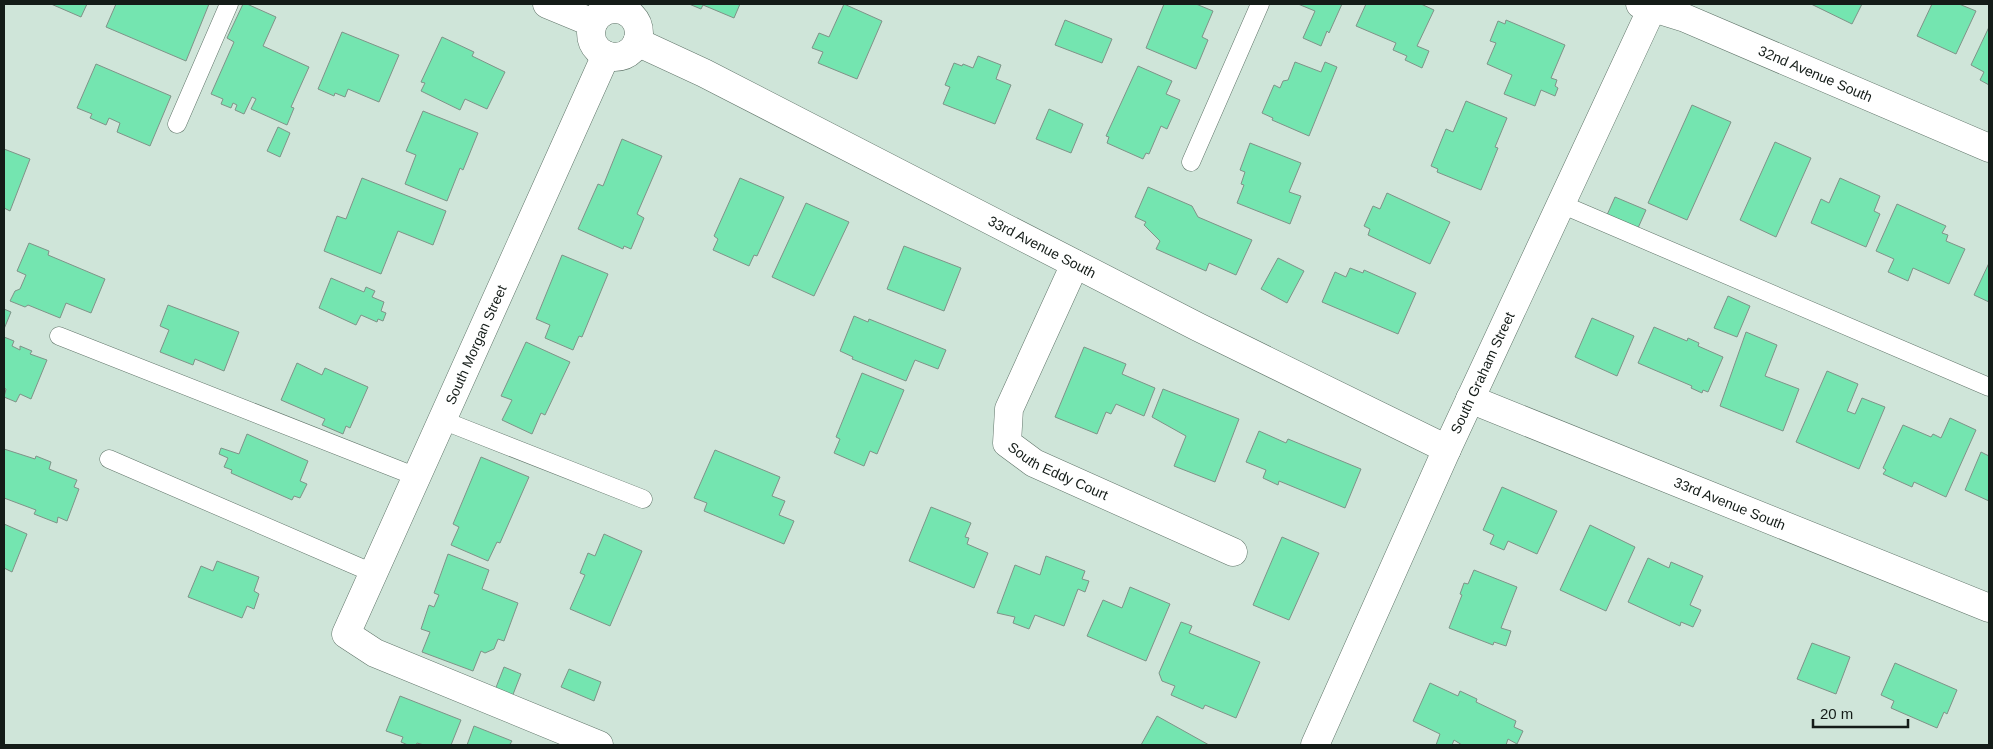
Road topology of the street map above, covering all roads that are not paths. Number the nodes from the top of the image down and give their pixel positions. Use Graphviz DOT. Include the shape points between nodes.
graph roads {
  1 [pos="229,4"];
  2 [pos="547,4"];
  3 [pos="1260,4"];
  4 [pos="1649,5"];
  5 [pos="628,8"];
  6 [pos="593,23"];
  7 [pos="637,42"];
  8 [pos="606,55"];
  9 [pos="177,124"];
  10 [pos="1989,148"];
  11 [pos="1191,162"];
  12 [pos="1561,204"];
  13 [pos="1075,264"];
  14 [pos="59,336"];
  15 [pos="1989,387"];
  16 [pos="1470,399"];
  17 [pos="442,420"];
  18 [pos="1447,449"];
  19 [pos="109,459"];
  20 [pos="417,477"];
  21 [pos="643,499"];
  22 [pos="1233,552"];
  23 [pos="373,573"];
  24 [pos="1989,608"];
  25 [pos="599,745"];
  26 [pos="1315,745"];
  1 -- 9 [label="lane"];
  2 -- 6 [label="street"];
  3 -- 11 [label="lane"];
  4 -- 10 [label="street, 32nd Avenue South"];
  4 -- 12 [label="street, South Graham Street"];
  5 -- 6 [label="street" via="608,10"];
  5 -- 7 [label="street" via="639,26"];
  6 -- 8 [label="street" via="592,41"];
  7 -- 8 [label="street" via="626,54 618,57"];
  7 -- 13 [label="street, 33rd Avenue South" via="704,73"];
  8 -- 17 [label="street, South Morgan Street"];
  12 -- 15 [label="lane"];
  12 -- 16 [label="street, South Graham Street"];
  13 -- 18 [label="street, 33rd Avenue South"];
  13 -- 22 [label="street, South Eddy Court" via="1009,409 1008,444 1034,463"];
  14 -- 20 [label="lane"];
  16 -- 18 [label="street, South Graham Street"];
  16 -- 24 [label="street, 33rd Avenue South"];
  17 -- 20 [label="street, South Morgan Street"];
  17 -- 21 [label="lane"];
  18 -- 26 [label="street, South Graham Street"];
  19 -- 23 [label="lane"];
  20 -- 23 [label="street, South Morgan Street"];
  23 -- 25 [label="street, South Morgan Street" via="346,634 375,653"];
}
